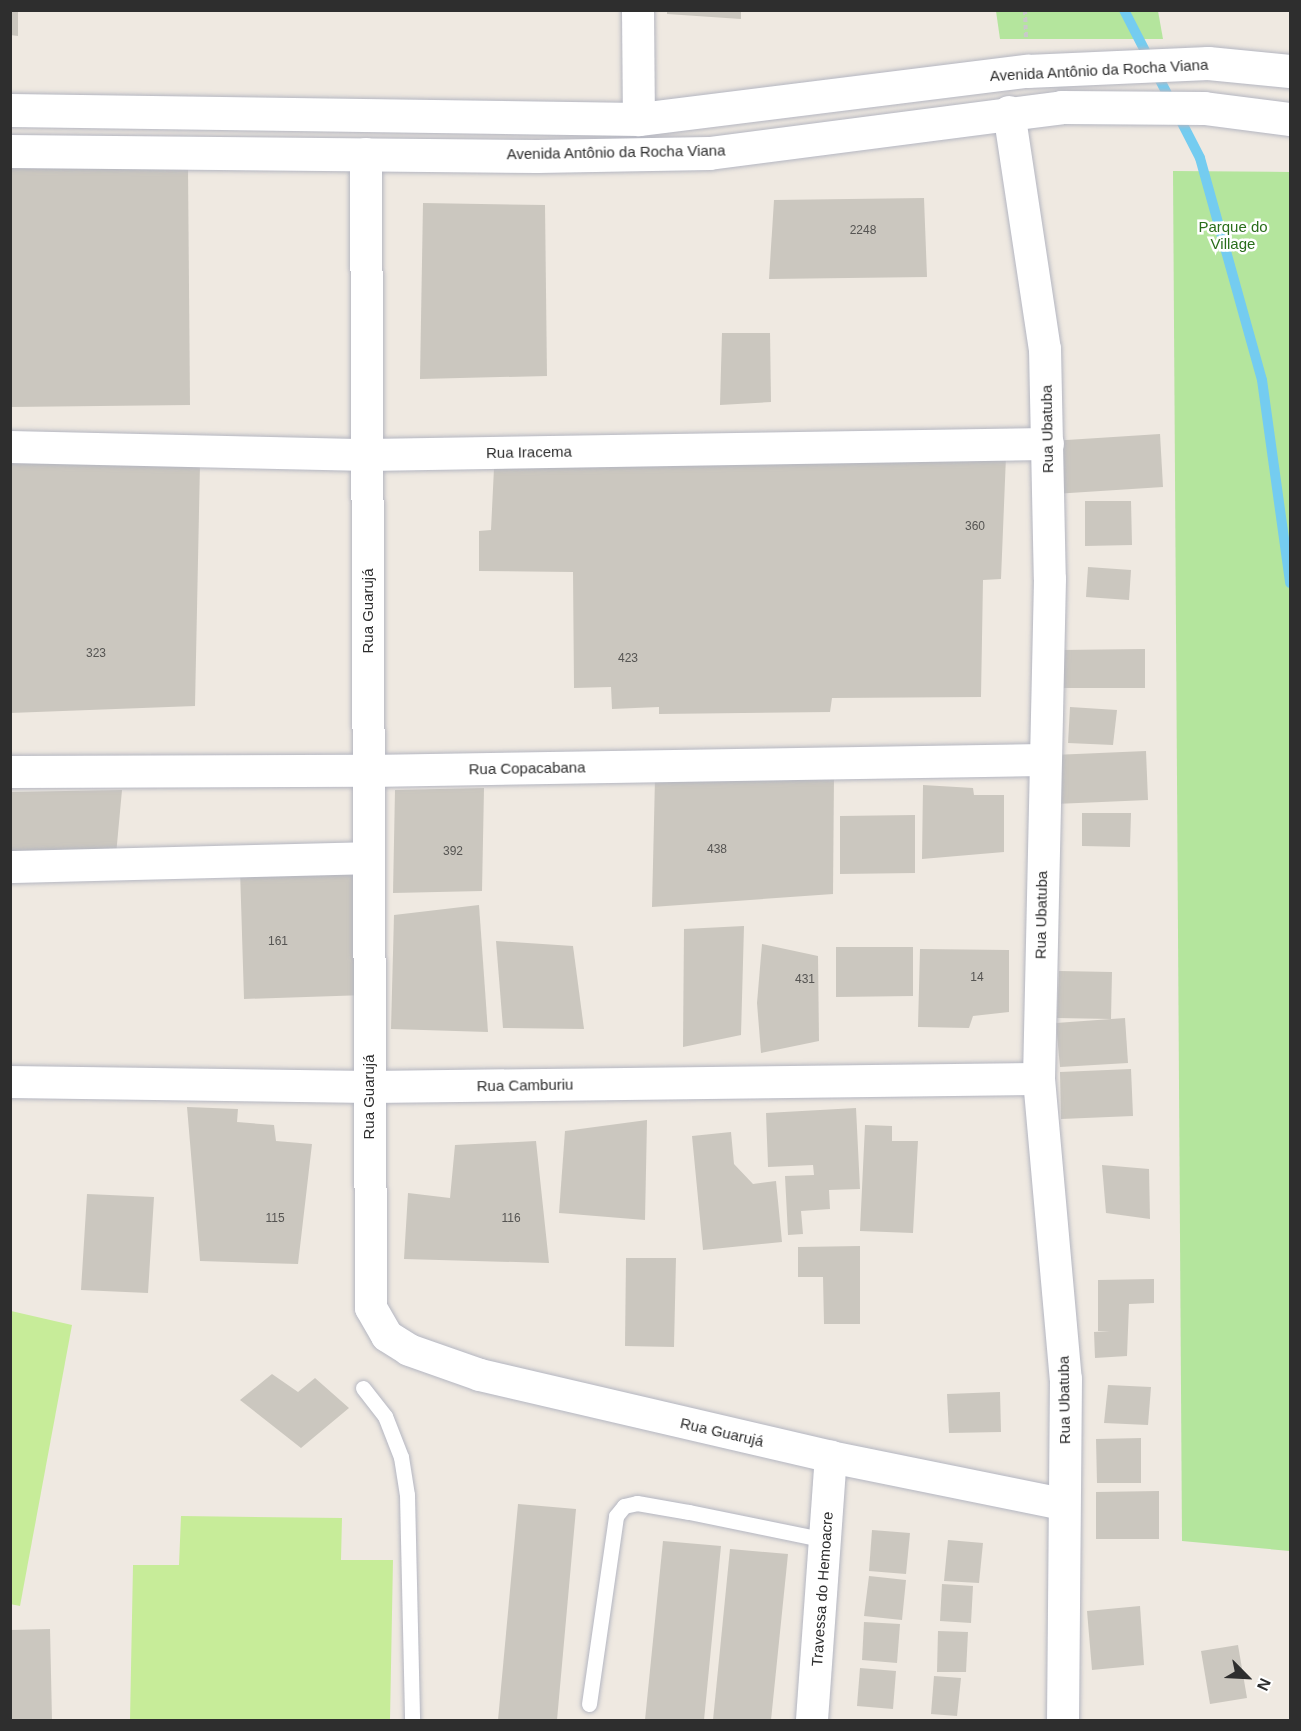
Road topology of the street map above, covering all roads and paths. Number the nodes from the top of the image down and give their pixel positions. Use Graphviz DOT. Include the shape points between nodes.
graph roads {
  1 [pos="638,10"];
  2 [pos="1290,71"];
  3 [pos="10,111"];
  4 [pos="1009,112"];
  5 [pos="639,119"];
  6 [pos="1290,119"];
  7 [pos="10,151"];
  8 [pos="366,154"];
  9 [pos="1048,444"];
  10 [pos="10,447"];
  11 [pos="368,455"];
  12 [pos="1044,760"];
  13 [pos="369,771"];
  14 [pos="10,772"];
  15 [pos="369,858"];
  16 [pos="10,867"];
  17 [pos="1039,1079"];
  18 [pos="10,1082"];
  19 [pos="370,1087"];
  20 [pos="363,1388"];
  21 [pos="831,1457"];
  22 [pos="1063,1504"];
  23 [pos="825,1540"];
  24 [pos="589,1704"];
  25 [pos="412,1720"];
  26 [pos="812,1720"];
  27 [pos="1063,1720"];
  1 -- 5 [label="street"];
  2 -- 5 [label="main road, Avenida Antônio da Rocha Viana" via="1208,63 1061,70"];
  3 -- 5 [label="main road, Avenida Antônio da Rocha Viana"];
  4 -- 6 [label="main road, Avenida Antônio da Rocha Viana" via="1061,107 1204,108"];
  4 -- 8 [label="main road, Avenida Antônio da Rocha Viana" via="709,153"];
  4 -- 9 [label="street, Rua Ubatuba" via="1045,349"];
  7 -- 8 [label="main road, Avenida Antônio da Rocha Viana"];
  8 -- 11 [label="street, Rua Guarujá"];
  9 -- 11 [label="street, Rua Iracema"];
  9 -- 12 [label="street, Rua Ubatuba" via="1050,579"];
  10 -- 11 [label="street, Rua Iracema"];
  11 -- 13 [label="street, Rua Guarujá"];
  12 -- 13 [label="street, Rua Copacabana"];
  12 -- 17 [label="street, Rua Ubatuba"];
  13 -- 14 [label="street, Rua Copacabana"];
  13 -- 15 [label="street, Rua Guarujá"];
  15 -- 16 [label="street"];
  15 -- 19 [label="street, Rua Guarujá"];
  17 -- 19 [label="street, Rua Camburiu"];
  17 -- 22 [label="street, Rua Ubatuba" via="1066,1379"];
  18 -- 19 [label="street, Rua Camburiu"];
  19 -- 21 [label="street, Rua Guarujá" via="368,1272 371,1308 387,1336 435,1362 480,1375"];
  20 -- 25 [label="lane" via="385,1416 401,1457 407,1495"];
  21 -- 22 [label="street, Rua Guarujá"];
  21 -- 23 [label="street, Travessa do Hemoacre"];
  22 -- 27 [label="street, Rua Ubatuba"];
  23 -- 24 [label="lane" via="637,1503 624,1506 616,1516"];
  23 -- 26 [label="street, Travessa do Hemoacre"];
}
